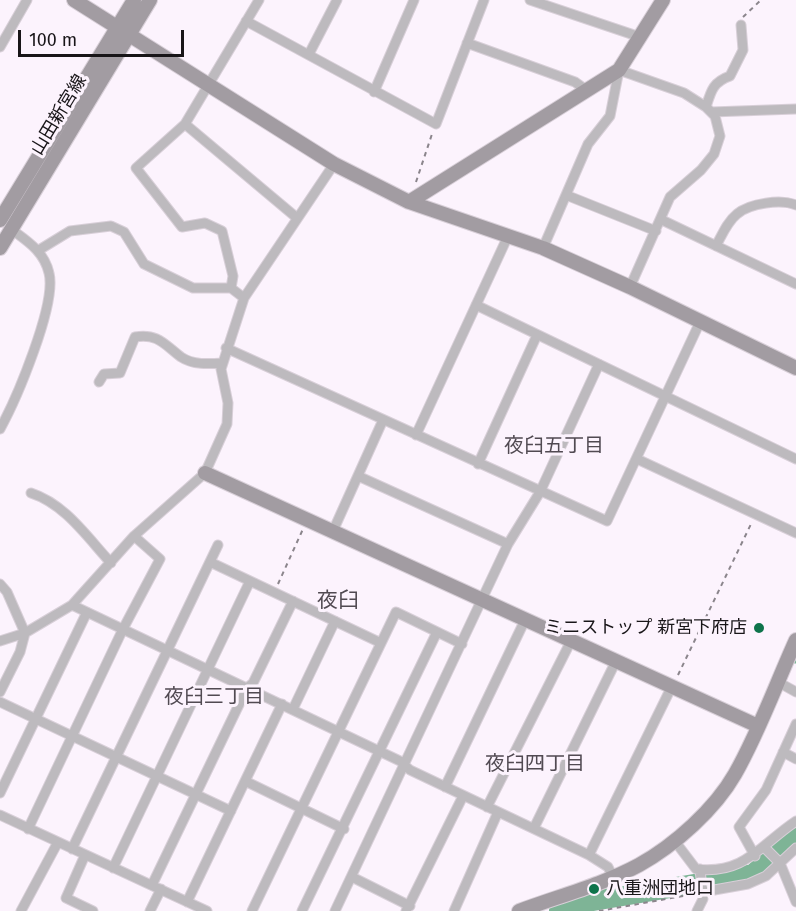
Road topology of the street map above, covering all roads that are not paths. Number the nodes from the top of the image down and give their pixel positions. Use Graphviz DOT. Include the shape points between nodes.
graph roads {
  1 [pos="27,0"];
  2 [pos="74,0"];
  3 [pos="134,0"];
  4 [pos="150,0"];
  5 [pos="258,0"];
  6 [pos="337,0"];
  7 [pos="414,0"];
  8 [pos="484,0"];
  9 [pos="530,0"];
  10 [pos="663,0"];
  11 [pos="246,21"];
  12 [pos="741,25"];
  13 [pos="124,30"];
  14 [pos="640,37"];
  15 [pos="467,43"];
  16 [pos="0,47"];
  17 [pos="309,54"];
  18 [pos="619,70"];
  19 [pos="210,84"];
  20 [pos="586,90"];
  21 [pos="374,92"];
  22 [pos="708,110"];
  23 [pos="796,112"];
  24 [pos="185,123"];
  25 [pos="334,164"];
  26 [pos="566,195"];
  27 [pos="409,202"];
  28 [pos="796,206"];
  29 [pos="297,218"];
  30 [pos="4,219"];
  31 [pos="662,220"];
  32 [pos="656,231"];
  33 [pos="508,236"];
  34 [pos="716,246"];
  35 [pos="0,248"];
  36 [pos="543,248"];
  37 [pos="39,250"];
  38 [pos="796,284"];
  39 [pos="630,287"];
  40 [pos="231,288"];
  41 [pos="244,298"];
  42 [pos="476,305"];
  43 [pos="700,322"];
  44 [pos="537,335"];
  45 [pos="226,348"];
  46 [pos="223,363"];
  47 [pos="599,364"];
  48 [pos="796,368"];
  49 [pos="99,382"];
  50 [pos="666,395"];
  51 [pos="383,420"];
  52 [pos="0,429"];
  53 [pos="416,435"];
  54 [pos="637,459"];
  55 [pos="796,459"];
  56 [pos="478,464"];
  57 [pos="205,473"];
  58 [pos="358,476"];
  59 [pos="540,492"];
  60 [pos="32,493"];
  61 [pos="333,531"];
  62 [pos="796,533"];
  63 [pos="134,536"];
  64 [pos="508,544"];
  65 [pos="218,545"];
  66 [pos="210,561"];
  67 [pos="111,563"];
  68 [pos="250,581"];
  69 [pos="0,584"];
  70 [pos="293,601"];
  71 [pos="483,601"];
  72 [pos="72,605"];
  73 [pos="87,612"];
  74 [pos="525,620"];
  75 [pos="334,621"];
  76 [pos="123,629"];
  77 [pos="437,632"];
  78 [pos="25,633"];
  79 [pos="571,640"];
  80 [pos="796,640"];
  81 [pos="0,641"];
  82 [pos="381,643"];
  83 [pos="462,644"];
  84 [pos="167,650"];
  85 [pos="616,660"];
  86 [pos="207,670"];
  87 [pos="778,682"];
  88 [pos="672,686"];
  89 [pos="247,688"];
  90 [pos="0,692"];
  91 [pos="796,692"];
  92 [pos="0,702"];
  93 [pos="282,704"];
  94 [pos="293,709"];
  95 [pos="36,718"];
  96 [pos="796,724"];
  97 [pos="758,726"];
  98 [pos="339,732"];
  99 [pos="72,736"];
  100 [pos="380,751"];
  101 [pos="783,752"];
  102 [pos="115,756"];
  103 [pos="796,759"];
  104 [pos="405,766"];
  105 [pos="157,777"];
  106 [pos="245,781"];
  107 [pos="445,787"];
  108 [pos="0,793"];
  109 [pos="196,794"];
  110 [pos="463,796"];
  111 [pos="487,807"];
  112 [pos="302,808"];
  113 [pos="231,811"];
  114 [pos="498,812"];
  115 [pos="0,815"];
  116 [pos="796,821"];
  117 [pos="344,828"];
  118 [pos="534,828"];
  119 [pos="28,829"];
  120 [pos="674,840"];
  121 [pos="58,842"];
  122 [pos="764,847"];
  123 [pos="796,848"];
  124 [pos="72,849"];
  125 [pos="86,855"];
  126 [pos="589,855"];
  127 [pos="755,856"];
  128 [pos="780,863"];
  129 [pos="114,868"];
  130 [pos="701,872"];
  131 [pos="352,877"];
  132 [pos="613,877"];
  133 [pos="156,887"];
  134 [pos="703,890"];
  135 [pos="188,902"];
  136 [pos="796,902"];
  137 [pos="408,908"];
  138 [pos="205,910"];
  139 [pos="21,911"];
  140 [pos="93,911"];
  141 [pos="150,911"];
  142 [pos="252,911"];
  143 [pos="302,911"];
  144 [pos="335,911"];
  145 [pos="454,911"];
  146 [pos="519,911"];
  147 [pos="697,911"];
  1 -- 16 [label="street"];
  2 -- 13 [label="street"];
  3 -- 13 [label="street, 山田新宮線"];
  4 -- 13 [label="street, 山田新宮線"];
  5 -- 11 [label="street"];
  6 -- 17 [label="street"];
  7 -- 21 [label="street"];
  8 -- 15 [label="street"];
  9 -- 14 [label="street"];
  10 -- 14 [label="street"];
  11 -- 17 [label="street"];
  11 -- 19 [label="street"];
  12 -- 22 [label="street" via="743,50 730,76 712,88"];
  13 -- 19 [label="street"];
  13 -- 30 [label="street, 山田新宮線"];
  14 -- 18 [label="street"];
  15 -- 20 [label="street" via="575,82"];
  15 -- 21 [label="street" via="436,124"];
  17 -- 21 [label="street"];
  18 -- 20 [label="street"];
  18 -- 22 [label="street" via="684,93"];
  18 -- 26 [label="street" via="610,116 588,144"];
  19 -- 24 [label="street"];
  19 -- 25 [label="street"];
  20 -- 27 [label="street"];
  22 -- 23 [label="street"];
  22 -- 31 [label="street" via="716,116 720,136 714,154 670,196"];
  24 -- 29 [label="street"];
  24 -- 40 [label="street" via="136,168 182,227 204,223 222,231 233,276"];
  25 -- 27 [label="street"];
  25 -- 29 [label="street"];
  26 -- 32 [label="street"];
  26 -- 36 [label="street"];
  27 -- 33 [label="street"];
  28 -- 34 [label="street" via="787,201 738,212"];
  29 -- 41 [label="street"];
  30 -- 35 [label="street, 山田新宮線"];
  30 -- 37 [label="street"];
  31 -- 32 [label="street"];
  31 -- 34 [label="street"];
  32 -- 39 [label="street"];
  33 -- 36 [label="street"];
  33 -- 42 [label="street"];
  34 -- 38 [label="street"];
  36 -- 39 [label="street"];
  37 -- 40 [label="street" via="70,231 111,226 124,232 144,264 193,288"];
  37 -- 52 [label="street" via="49,273 50,293 43,324"];
  39 -- 43 [label="street"];
  40 -- 41 [label="street"];
  41 -- 45 [label="street"];
  42 -- 44 [label="street"];
  42 -- 53 [label="street"];
  43 -- 48 [label="street"];
  43 -- 50 [label="street"];
  44 -- 47 [label="street"];
  44 -- 56 [label="street"];
  45 -- 46 [label="street"];
  45 -- 51 [label="street"];
  46 -- 49 [label="street" via="191,361 164,341 146,335 135,337 120,373 104,374"];
  46 -- 57 [label="street" via="227,424"];
  47 -- 50 [label="street"];
  47 -- 59 [label="street"];
  50 -- 54 [label="street"];
  50 -- 55 [label="street"];
  51 -- 53 [label="street"];
  51 -- 58 [label="street"];
  53 -- 56 [label="street"];
  54 -- 59 [label="street" via="607,521"];
  54 -- 62 [label="street"];
  56 -- 59 [label="street"];
  57 -- 61 [label="street"];
  57 -- 63 [label="street"];
  58 -- 61 [label="street"];
  58 -- 64 [label="street"];
  59 -- 64 [label="street"];
  60 -- 67 [label="street" via="61,508"];
  61 -- 71 [label="street"];
  63 -- 67 [label="street"];
  63 -- 76 [label="street" via="160,559"];
  64 -- 71 [label="street"];
  65 -- 66 [label="street"];
  66 -- 68 [label="street"];
  66 -- 84 [label="street"];
  67 -- 72 [label="street"];
  68 -- 70 [label="street"];
  68 -- 86 [label="street"];
  69 -- 78 [label="street"];
  70 -- 75 [label="street"];
  70 -- 89 [label="street"];
  71 -- 74 [label="street"];
  71 -- 83 [label="street"];
  72 -- 73 [label="street"];
  72 -- 78 [label="street"];
  73 -- 76 [label="street"];
  73 -- 95 [label="street"];
  74 -- 79 [label="street"];
  74 -- 107 [label="street"];
  75 -- 82 [label="street"];
  75 -- 94 [label="street"];
  76 -- 84 [label="street"];
  76 -- 99 [label="street"];
  77 -- 82 [label="street" via="396,612"];
  77 -- 83 [label="street"];
  77 -- 100 [label="street"];
  78 -- 81 [label="street"];
  78 -- 90 [label="street"];
  79 -- 85 [label="street"];
  79 -- 111 [label="street"];
  80 -- 87 [label="street"];
  82 -- 98 [label="street"];
  83 -- 104 [label="street"];
  84 -- 86 [label="street"];
  84 -- 102 [label="street"];
  85 -- 88 [label="street"];
  85 -- 118 [label="street"];
  86 -- 89 [label="street"];
  86 -- 105 [label="street"];
  87 -- 91 [label="street"];
  87 -- 97 [label="street"];
  88 -- 97 [label="street"];
  88 -- 126 [label="street"];
  89 -- 93 [label="street"];
  89 -- 109 [label="street"];
  92 -- 95 [label="street"];
  93 -- 94 [label="street"];
  93 -- 106 [label="street"];
  94 -- 98 [label="street"];
  95 -- 99 [label="street"];
  95 -- 108 [label="street"];
  96 -- 101 [label="street"];
  97 -- 120 [label="street" via="724,790"];
  98 -- 100 [label="street"];
  98 -- 112 [label="street"];
  99 -- 102 [label="street"];
  99 -- 119 [label="street"];
  100 -- 104 [label="street"];
  100 -- 117 [label="street"];
  101 -- 103 [label="street"];
  101 -- 127 [label="street" via="766,790 739,827"];
  102 -- 105 [label="street"];
  102 -- 124 [label="street"];
  104 -- 107 [label="street"];
  104 -- 131 [label="street"];
  105 -- 109 [label="street"];
  105 -- 129 [label="street"];
  106 -- 112 [label="street"];
  106 -- 113 [label="street"];
  107 -- 110 [label="street"];
  109 -- 113 [label="street"];
  109 -- 133 [label="street"];
  110 -- 111 [label="street"];
  110 -- 137 [label="street"];
  111 -- 114 [label="street"];
  112 -- 117 [label="street"];
  112 -- 142 [label="street"];
  113 -- 135 [label="street"];
  114 -- 118 [label="street"];
  114 -- 145 [label="street"];
  115 -- 119 [label="street"];
  116 -- 122 [label="street"];
  117 -- 143 [label="street"];
  118 -- 126 [label="street"];
  119 -- 121 [label="street"];
  120 -- 130 [label="street" via="692,866"];
  120 -- 132 [label="street" via="641,864"];
  121 -- 124 [label="street"];
  121 -- 139 [label="street"];
  122 -- 127 [label="street"];
  122 -- 128 [label="street"];
  123 -- 128 [label="street"];
  124 -- 125 [label="street"];
  125 -- 129 [label="street"];
  125 -- 140 [label="street" via="66,897"];
  126 -- 132 [label="street" via="608,867"];
  127 -- 130 [label="street"];
  128 -- 134 [label="street" via="766,876 748,884"];
  128 -- 136 [label="street"];
  129 -- 133 [label="street"];
  130 -- 134 [label="street"];
  131 -- 137 [label="street"];
  131 -- 144 [label="street"];
  132 -- 146 [label="street"];
  133 -- 135 [label="street"];
  133 -- 141 [label="street"];
  134 -- 147 [label="street"];
  135 -- 138 [label="street"];
}
